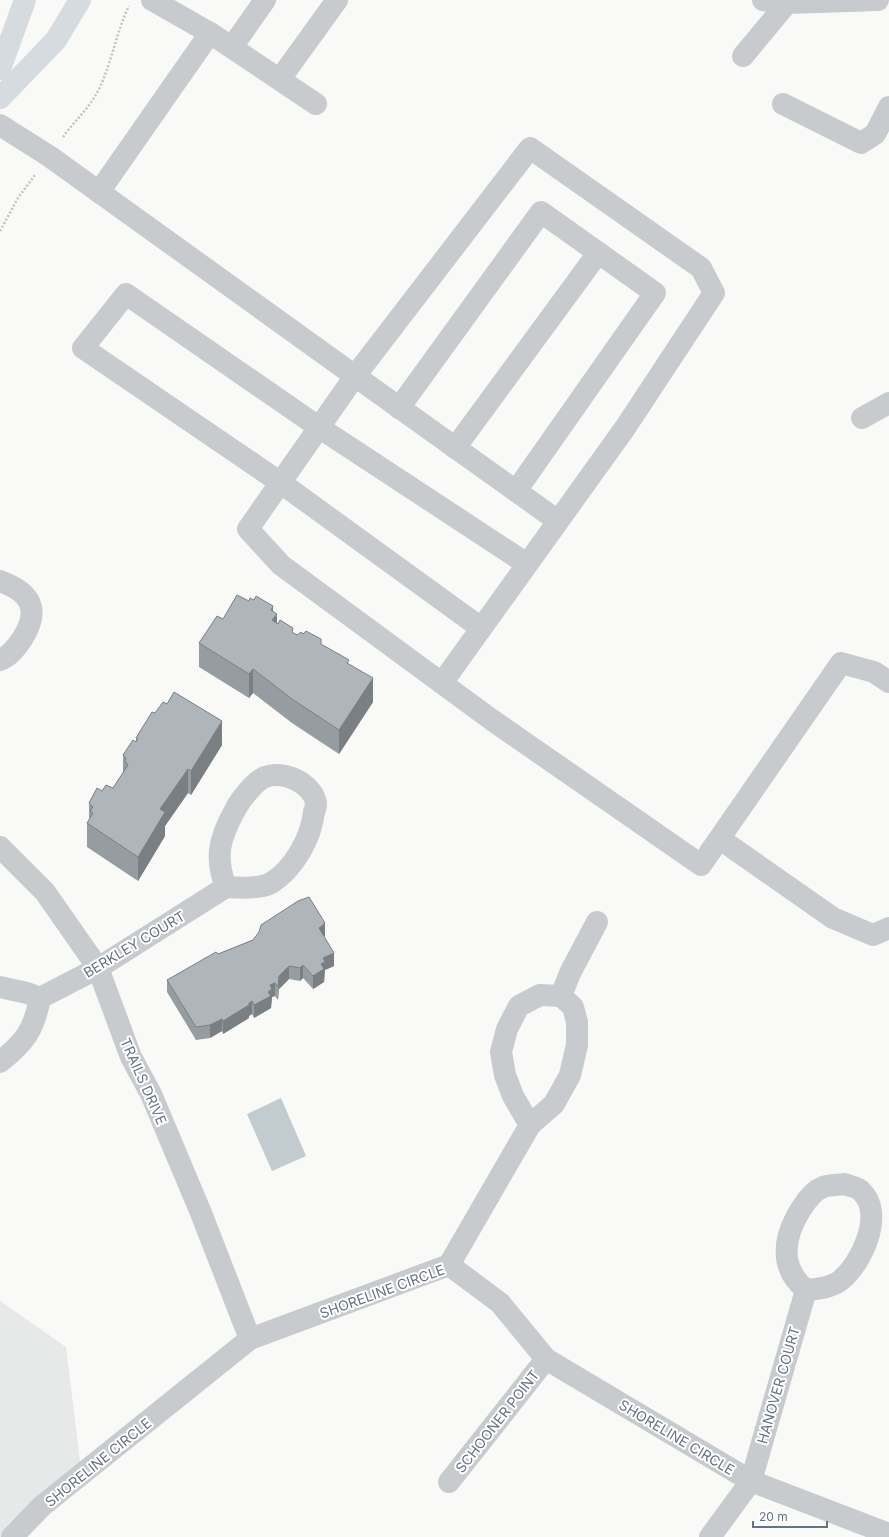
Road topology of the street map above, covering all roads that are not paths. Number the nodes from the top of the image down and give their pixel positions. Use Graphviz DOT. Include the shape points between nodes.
graph roads {
  1 [pos="25,0"];
  2 [pos="80,0"];
  3 [pos="265,0"];
  4 [pos="337,0"];
  5 [pos="763,0"];
  6 [pos="878,0"];
  7 [pos="154,1"];
  8 [pos="787,3"];
  9 [pos="210,33"];
  10 [pos="232,47"];
  11 [pos="743,56"];
  12 [pos="0,69"];
  13 [pos="280,80"];
  14 [pos="0,98"];
  15 [pos="316,104"];
  16 [pos="783,104"];
  17 [pos="889,107"];
  18 [pos="0,125"];
  19 [pos="99,192"];
  20 [pos="598,253"];
  21 [pos="356,376"];
  22 [pos="889,403"];
  23 [pos="399,408"];
  24 [pos="862,418"];
  25 [pos="320,428"];
  26 [pos="455,448"];
  27 [pos="281,483"];
  28 [pos="516,491"];
  29 [pos="558,521"];
  30 [pos="527,564"];
  31 [pos="0,581"];
  32 [pos="481,628"];
  33 [pos="0,660"];
  34 [pos="889,682"];
  35 [pos="442,683"];
  36 [pos="720,839"];
  37 [pos="0,847"];
  38 [pos="226,887"];
  39 [pos="597,922"];
  40 [pos="889,928"];
  41 [pos="98,968"];
  42 [pos="0,987"];
  43 [pos="561,996"];
  44 [pos="40,998"];
  45 [pos="0,1062"];
  46 [pos="530,1125"];
  47 [pos="449,1265"];
  48 [pos="806,1290"];
  49 [pos="250,1339"];
  50 [pos="546,1359"];
  51 [pos="751,1481"];
  52 [pos="448,1482"];
  53 [pos="889,1534"];
  54 [pos="12,1537"];
  55 [pos="710,1537"];
  1 -- 12 [label="main road"];
  2 -- 14 [label="main road" via="56,40"];
  3 -- 10 [label="street"];
  4 -- 13 [label="street"];
  5 -- 8 [label="street"];
  6 -- 8 [label="street"];
  7 -- 9 [label="street"];
  8 -- 11 [label="street"];
  9 -- 10 [label="street"];
  9 -- 19 [label="street"];
  10 -- 13 [label="street"];
  13 -- 15 [label="street"];
  16 -- 17 [label="street" via="861,143 875,134"];
  18 -- 19 [label="street"];
  19 -- 21 [label="street"];
  20 -- 23 [label="street" via="541,212"];
  20 -- 26 [label="street"];
  20 -- 28 [label="street" via="655,293"];
  21 -- 23 [label="street"];
  21 -- 25 [label="street"];
  21 -- 29 [label="street" via="530,148 701,268 714,293 625,428"];
  22 -- 24 [label="street"];
  23 -- 26 [label="street"];
  25 -- 27 [label="street"];
  25 -- 27 [label="street" via="126,294 83,348"];
  25 -- 30 [label="street"];
  26 -- 28 [label="street"];
  27 -- 32 [label="street"];
  27 -- 35 [label="street" via="248,529 281,565"];
  28 -- 29 [label="street"];
  29 -- 30 [label="street"];
  30 -- 32 [label="street"];
  31 -- 33 [label="street" via="10,584 25,595 32,609 30,627 8,657"];
  32 -- 35 [label="street"];
  34 -- 36 [label="street" via="874,672 842,663"];
  35 -- 36 [label="street" via="701,865"];
  36 -- 40 [label="street" via="834,918 873,935"];
  37 -- 41 [label="street, TRAILS DRIVE" via="45,892"];
  38 -- 38 [label="street" via="244,888 270,883 295,860 312,829 316,804 306,786 286,775 265,777 240,799 224,831 219,857 220,873"];
  38 -- 41 [label="street, BERKLEY COURT"];
  39 -- 43 [label="street"];
  41 -- 44 [label="street, BERKLEY COURT"];
  41 -- 49 [label="street, TRAILS DRIVE" via="131,1057 151,1094"];
  42 -- 44 [label="street"];
  43 -- 46 [label="street" via="574,1007 577,1046 570,1075 554,1104"];
  43 -- 46 [label="street" via="540,995 520,1006 507,1028 501,1052 505,1075 513,1096"];
  44 -- 45 [label="street" via="37,1014 26,1039"];
  46 -- 47 [label="street"];
  47 -- 49 [label="street, SHORELINE CIRCLE"];
  47 -- 50 [label="street, SHORELINE CIRCLE" via="500,1303"];
  48 -- 48 [label="street" via="823,1288 840,1281 860,1258 871,1226 870,1203 861,1190 844,1184 822,1187 806,1200 792,1224 786,1247 789,1268 797,1283"];
  48 -- 51 [label="street, HANOVER COURT"];
  49 -- 54 [label="street, SHORELINE CIRCLE" via="42,1506"];
  50 -- 51 [label="street, SHORELINE CIRCLE"];
  50 -- 52 [label="street, SCHOONER POINT"];
  51 -- 53 [label="street, SHORELINE CIRCLE"];
  51 -- 55 [label="street"];
}
